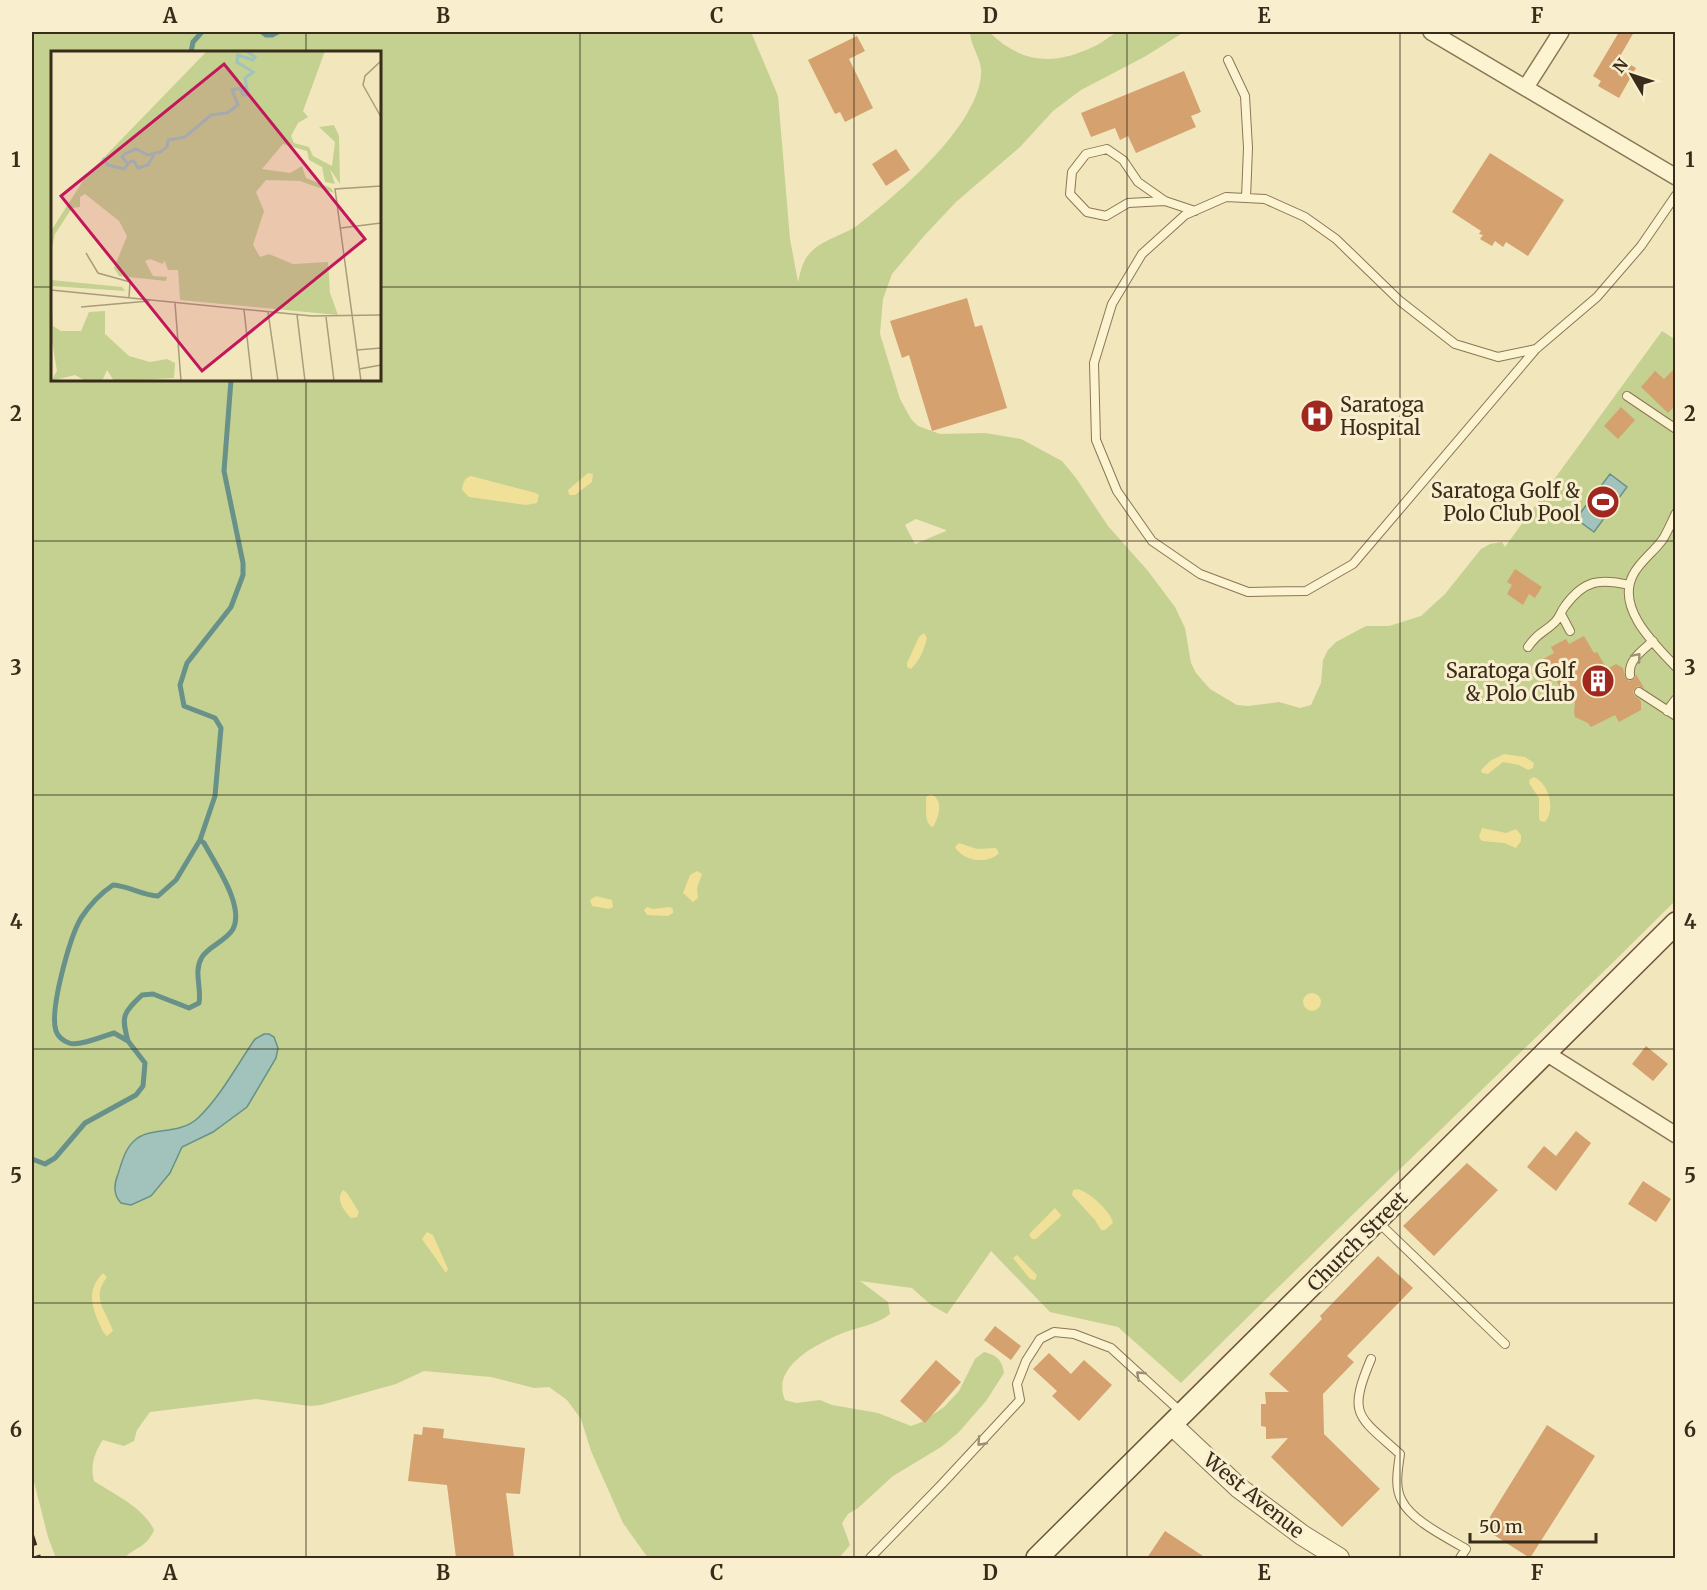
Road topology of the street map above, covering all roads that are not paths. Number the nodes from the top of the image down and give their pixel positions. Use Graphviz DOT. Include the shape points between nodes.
graph roads {
  1 [pos="1431,32"];
  2 [pos="1562,32"];
  3 [pos="1228,60"];
  4 [pos="1526,87"];
  5 [pos="1676,177"];
  6 [pos="1676,195"];
  7 [pos="1246,198"];
  8 [pos="1166,201"];
  9 [pos="1195,211"];
  10 [pos="1536,350"];
  11 [pos="1628,396"];
  12 [pos="1676,429"];
  13 [pos="1676,513"];
  14 [pos="1629,585"];
  15 [pos="1561,614"];
  16 [pos="1570,631"];
  17 [pos="1653,641"];
  18 [pos="1528,647"];
  19 [pos="1676,666"];
  20 [pos="1630,675"];
  21 [pos="1639,692"];
  22 [pos="1676,699"];
  23 [pos="1667,711"];
  24 [pos="1676,716"];
  25 [pos="1676,923"];
  26 [pos="1546,1053"];
  27 [pos="1676,1135"];
  28 [pos="1377,1221"];
  29 [pos="1505,1344"];
  30 [pos="1371,1359"];
  31 [pos="1178,1420"];
  32 [pos="1039,1557"];
  33 [pos="870,1558"];
  34 [pos="1339,1558"];
  35 [pos="1460,1558"];
  1 -- 4 [label="street"];
  2 -- 4 [label="street"];
  3 -- 7 [label="lane" via="1245,96"];
  4 -- 5 [label="street"];
  6 -- 10 [label="lane" via="1641,246 1597,297"];
  7 -- 9 [label="lane" via="1227,197"];
  7 -- 10 [label="lane" via="1265,199 1305,217 1455,344 1498,357"];
  8 -- 8 [label="lane" via="1138,182 1123,160 1107,149 1086,154 1072,171 1070,194 1087,212 1106,216 1128,203"];
  8 -- 9 [label="lane"];
  9 -- 10 [label="lane" via="1185,215 1142,254 1112,304 1094,363 1096,440 1117,491 1152,541 1200,574 1248,592 1306,591 1353,564"];
  11 -- 12 [label="lane"];
  13 -- 14 [label="lane" via="1664,537"];
  14 -- 15 [label="lane" via="1599,580 1586,585"];
  14 -- 17 [label="lane" via="1632,611"];
  15 -- 16 [label="lane"];
  15 -- 18 [label="lane"];
  17 -- 19 [label="lane"];
  20 -- 17 [label="lane, one-way" via="1634,659"];
  21 -- 23 [label="lane"];
  22 -- 23 [label="lane"];
  23 -- 24 [label="lane"];
  25 -- 26 [label="main road, Church Street"];
  26 -- 27 [label="street"];
  26 -- 28 [label="main road, Church Street"];
  28 -- 29 [label="lane"];
  28 -- 31 [label="main road, Church Street"];
  30 -- 35 [label="lane" via="1357,1400 1360,1414 1400,1454 1398,1490 1402,1502 1433,1529 1466,1549"];
  31 -- 32 [label="main road, Church Street"];
  31 -- 33 [label="lane, one-way" via="1111,1348 1074,1334 1054,1332 1040,1339 1026,1361 1017,1384 1020,1400"];
  31 -- 34 [label="street, West Avenue" via="1239,1488"];
}
